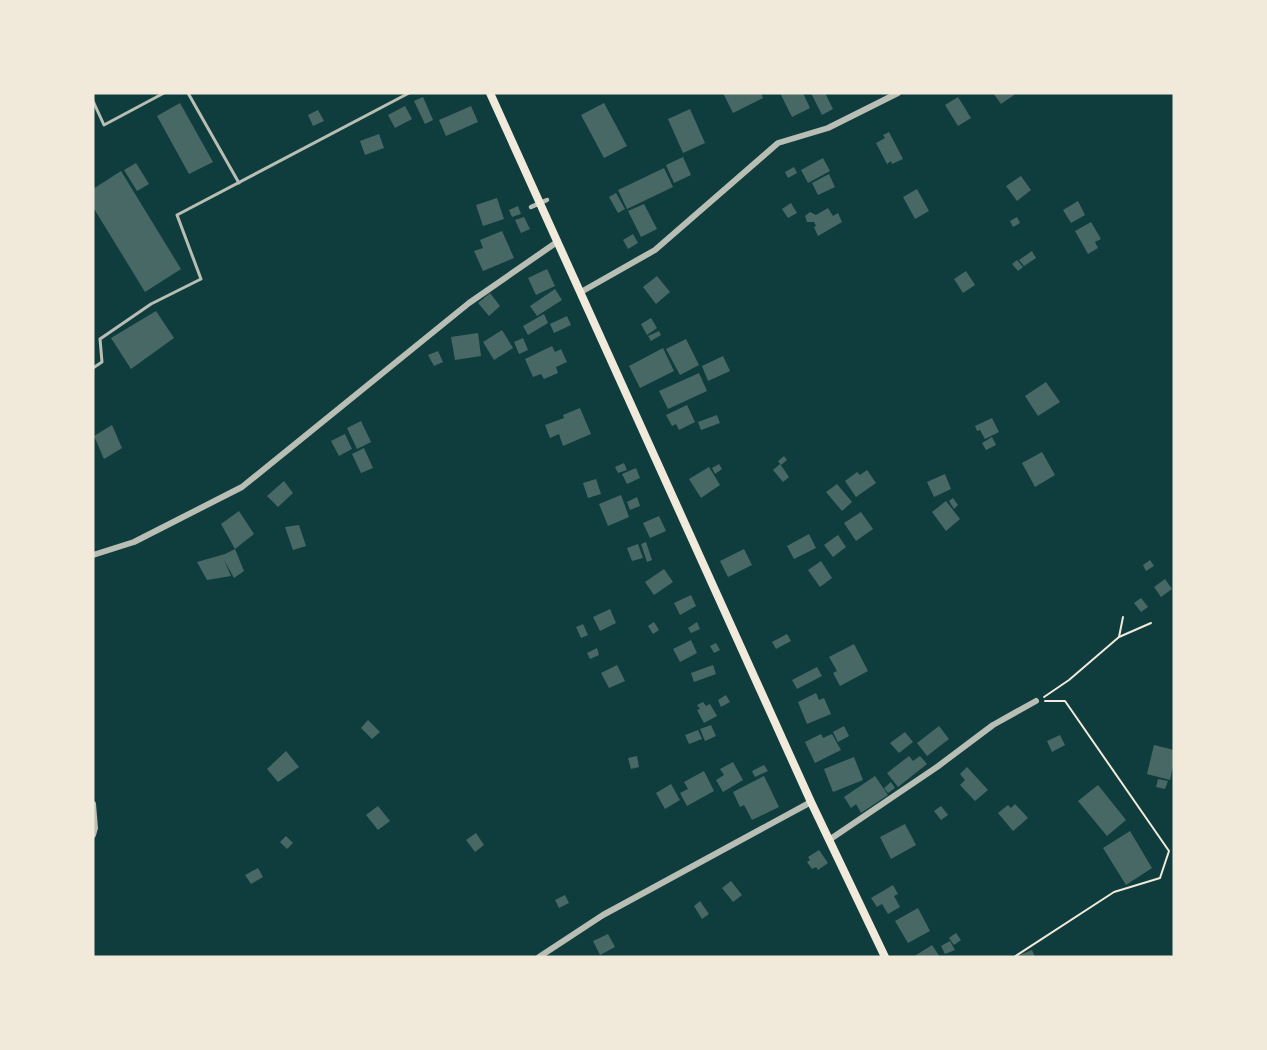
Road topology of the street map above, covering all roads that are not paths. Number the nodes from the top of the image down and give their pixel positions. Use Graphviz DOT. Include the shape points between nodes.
graph roads {
  1 [pos="164,93"];
  2 [pos="188,93"];
  3 [pos="409,93"];
  4 [pos="490,93"];
  5 [pos="898,93"];
  6 [pos="93,101"];
  7 [pos="239,183"];
  8 [pos="557,242"];
  9 [pos="581,292"];
  10 [pos="93,368"];
  11 [pos="93,555"];
  12 [pos="1036,701"];
  13 [pos="811,802"];
  14 [pos="93,804"];
  15 [pos="93,835"];
  16 [pos="829,840"];
  17 [pos="539,957"];
  18 [pos="885,957"];
  1 -- 6 [label="lane" via="104,124"];
  2 -- 7 [label="lane"];
  3 -- 7 [label="lane"];
  4 -- 8 [label="main road"];
  5 -- 9 [label="street" via="828,128 778,143 655,250"];
  7 -- 10 [label="lane" via="177,216 201,279 151,304 100,339 102,362"];
  8 -- 9 [label="main road"];
  8 -- 11 [label="street" via="469,303 243,487 134,542"];
  9 -- 13 [label="main road"];
  12 -- 16 [label="street" via="993,725"];
  13 -- 16 [label="main road"];
  13 -- 17 [label="street" via="603,915"];
  14 -- 15 [label="street"];
  16 -- 18 [label="main road"];
}
